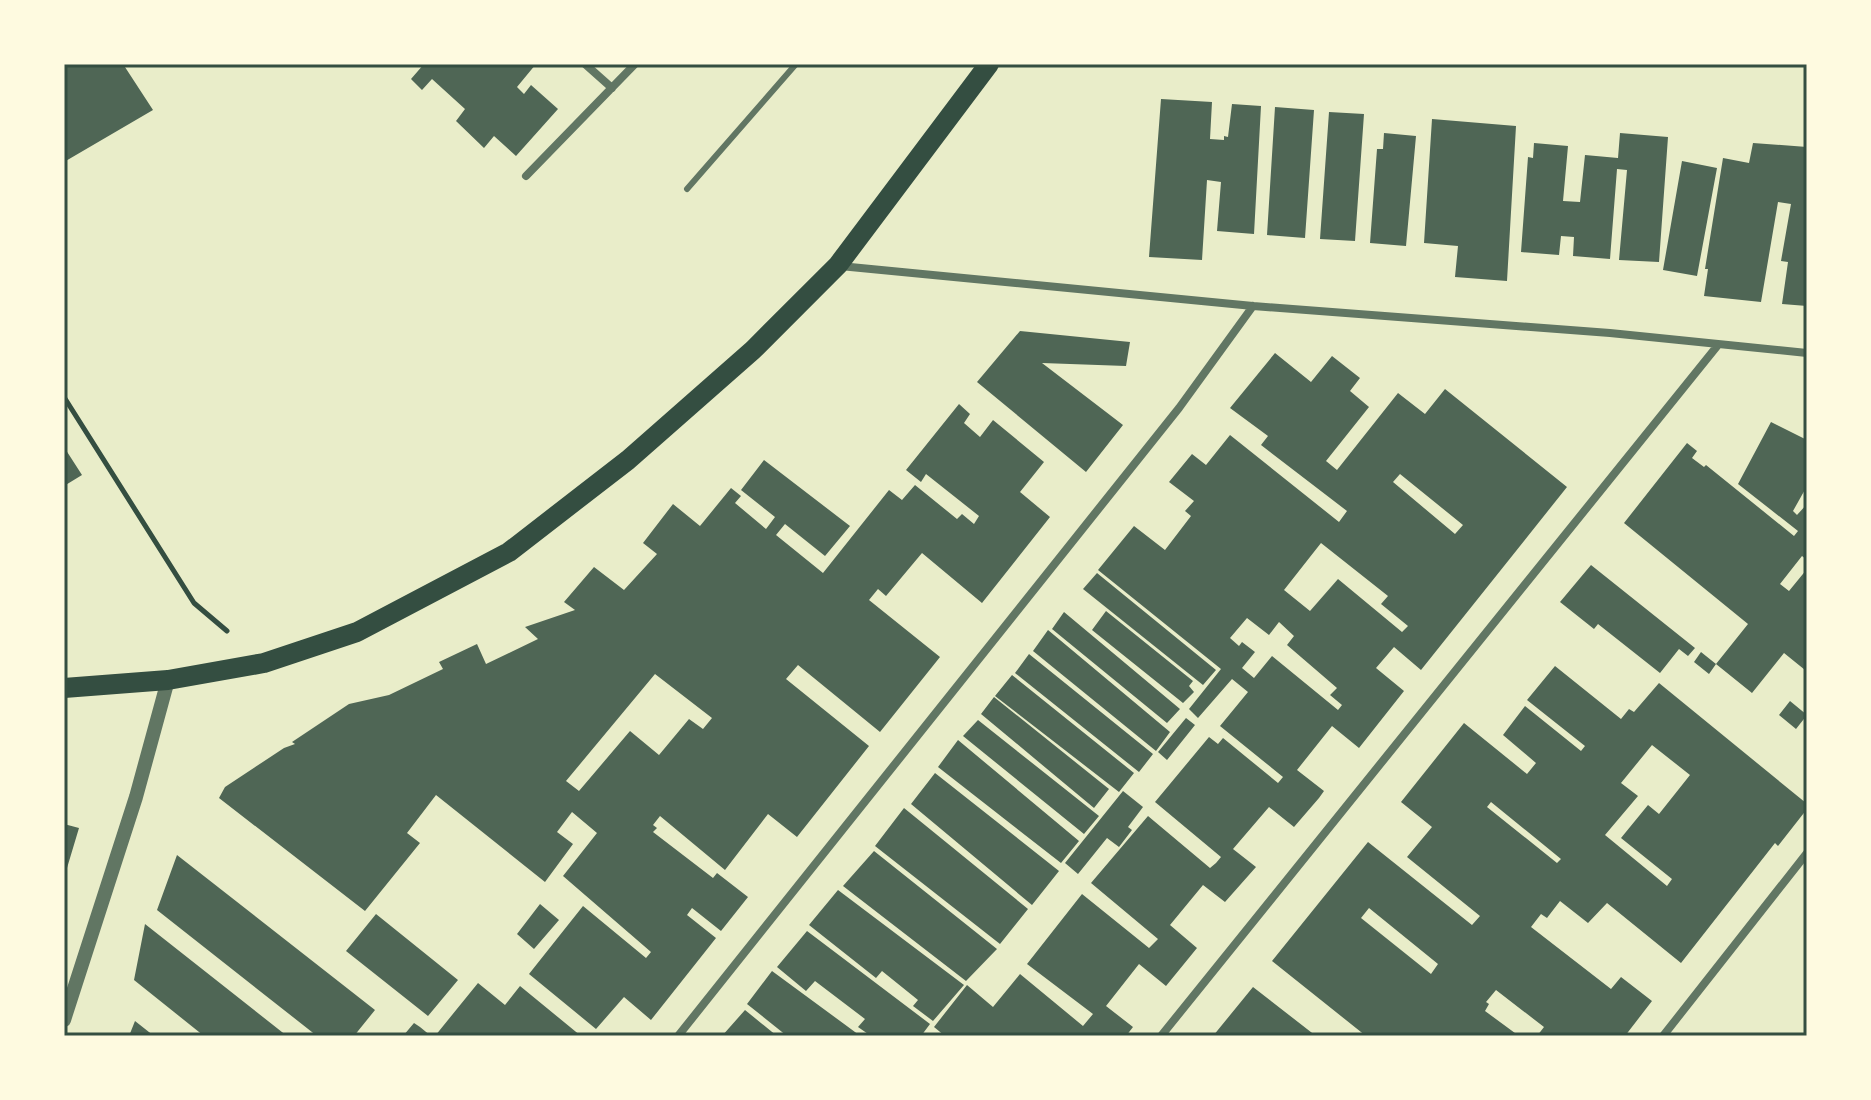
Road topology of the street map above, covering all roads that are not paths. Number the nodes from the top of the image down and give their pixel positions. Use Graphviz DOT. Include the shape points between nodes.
graph roads {
  1 [pos="585,64"];
  2 [pos="635,64"];
  3 [pos="796,64"];
  4 [pos="989,64"];
  5 [pos="612,88"];
  6 [pos="526,176"];
  7 [pos="687,189"];
  8 [pos="838,265"];
  9 [pos="1253,306"];
  10 [pos="1718,345"];
  11 [pos="1807,353"];
  12 [pos="168,680"];
  13 [pos="64,688"];
  14 [pos="1807,853"];
  15 [pos="64,1020"];
  16 [pos="678,1036"];
  17 [pos="1161,1036"];
  18 [pos="1663,1036"];
  1 -- 5 [label="street"];
  2 -- 5 [label="street"];
  3 -- 7 [label="lane"];
  4 -- 8 [label="main road"];
  5 -- 6 [label="street"];
  8 -- 9 [label="street"];
  8 -- 12 [label="main road" via="753,350 628,460 509,552 357,632 264,663"];
  9 -- 10 [label="street"];
  9 -- 16 [label="street" via="1179,408"];
  10 -- 11 [label="street"];
  10 -- 17 [label="street"];
  12 -- 13 [label="main road"];
  12 -- 15 [label="street"];
  14 -- 18 [label="street"];
}
